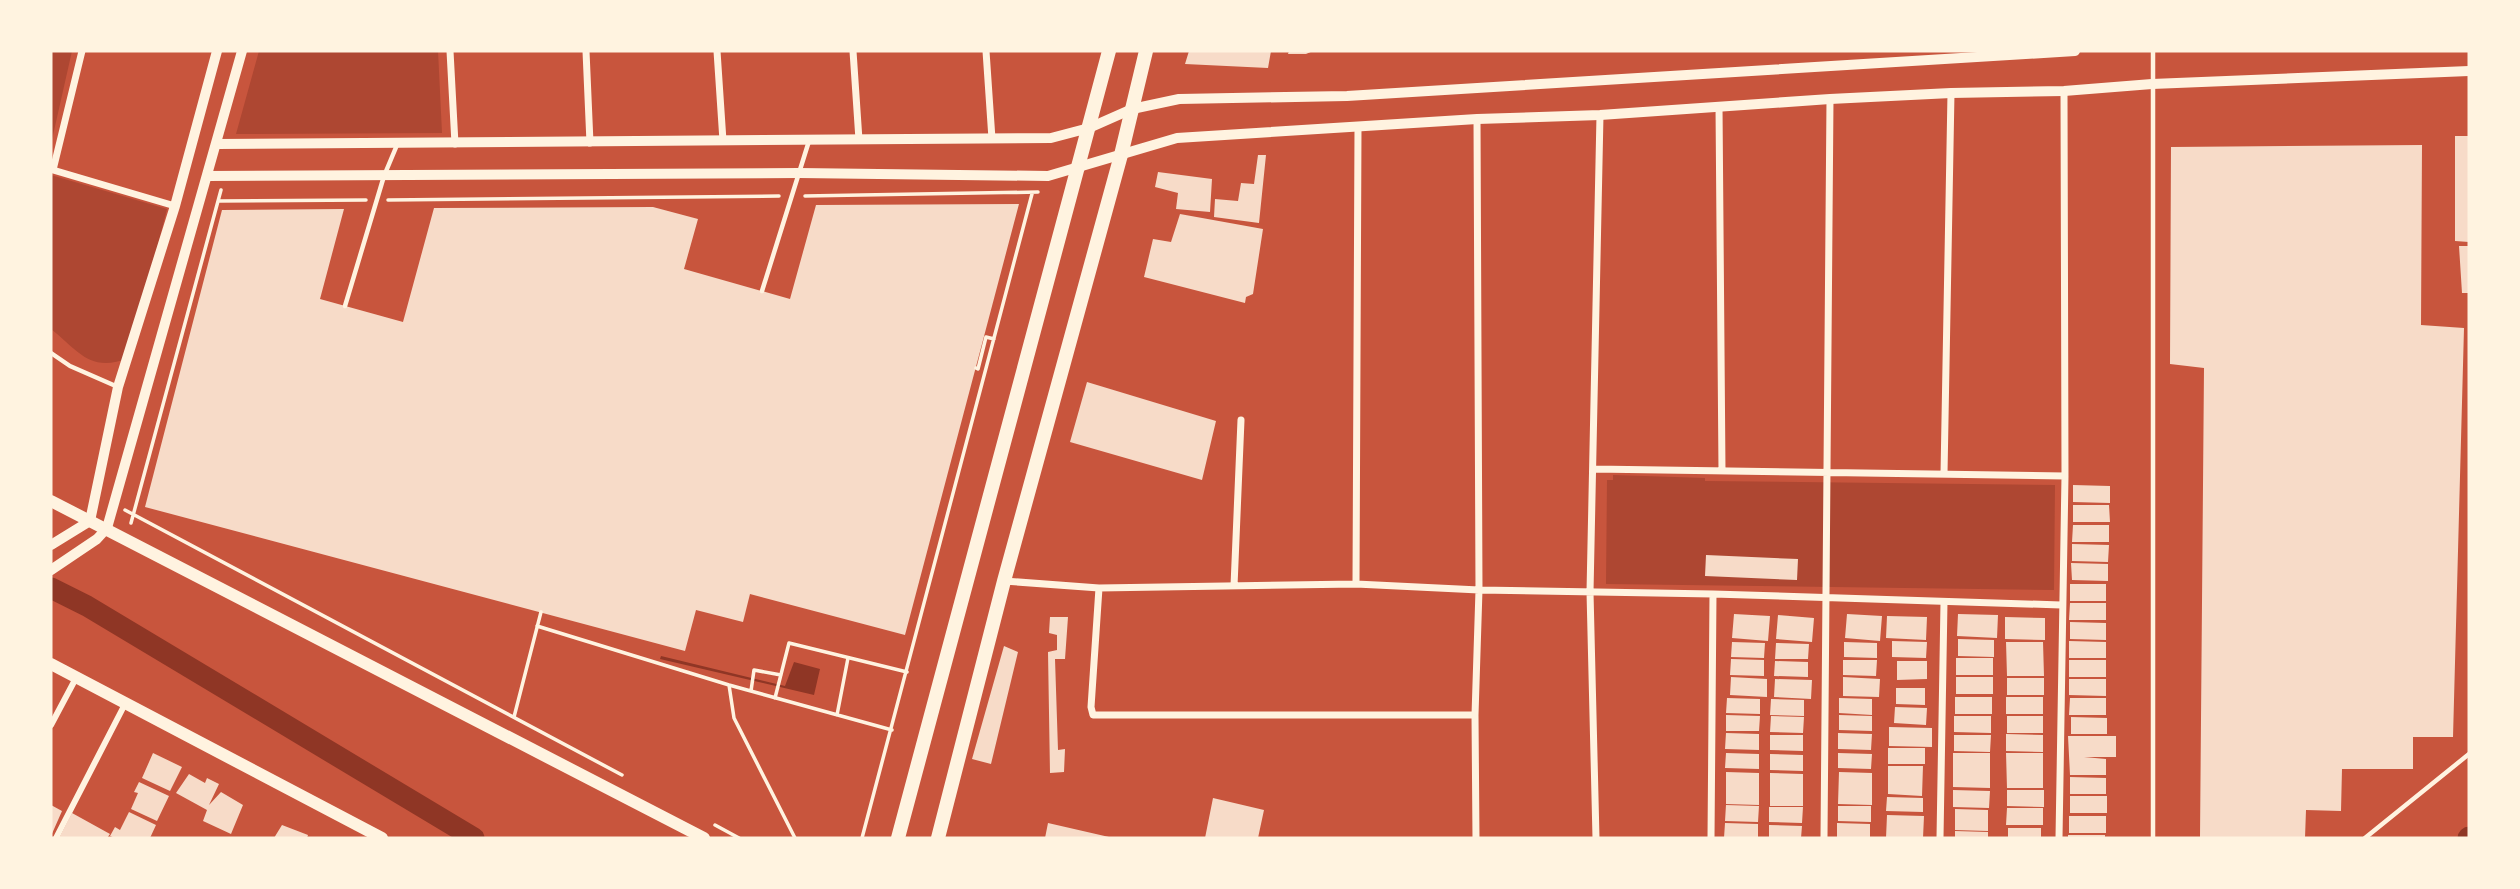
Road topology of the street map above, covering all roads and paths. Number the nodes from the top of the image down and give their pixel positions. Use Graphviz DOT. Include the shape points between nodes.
graph roads {
  1 [pos="82,51"];
  2 [pos="217,51"];
  3 [pos="242,51"];
  4 [pos="450,51"];
  5 [pos="586,51"];
  6 [pos="717,51"];
  7 [pos="853,51"];
  8 [pos="986,51"];
  9 [pos="1110,51"];
  10 [pos="2075,51"];
  11 [pos="2152,51"];
  12 [pos="1147,52"];
  13 [pos="2469,71"];
  14 [pos="2152,84"];
  15 [pos="2064,91"];
  16 [pos="1951,93"];
  17 [pos="1830,99"];
  18 [pos="1719,106"];
  19 [pos="1132,109"];
  20 [pos="1600,115"];
  21 [pos="1477,120"];
  22 [pos="1090,128"];
  23 [pos="1359,128"];
  24 [pos="992,139"];
  25 [pos="809,140"];
  26 [pos="859,140"];
  27 [pos="723,141"];
  28 [pos="590,143"];
  29 [pos="217,144"];
  30 [pos="397,144"];
  31 [pos="454,144"];
  32 [pos="1121,155"];
  33 [pos="1078,169"];
  34 [pos="799,173"];
  35 [pos="207,176"];
  36 [pos="384,176"];
  37 [pos="1036,176"];
  38 [pos="1042,191"];
  39 [pos="1032,194"];
  40 [pos="791,196"];
  41 [pos="377,200"];
  42 [pos="218,201"];
  43 [pos="175,206"];
  44 [pos="761,291"];
  45 [pos="345,306"];
  46 [pos="994,339"];
  47 [pos="51,353"];
  48 [pos="985,371"];
  49 [pos="118,387"];
  50 [pos="166,392"];
  51 [pos="174,394"];
  52 [pos="1241,420"];
  53 [pos="1594,469"];
  54 [pos="1722,471"];
  55 [pos="1828,473"];
  56 [pos="1944,474"];
  57 [pos="2065,476"];
  58 [pos="51,501"];
  59 [pos="113,505"];
  60 [pos="90,521"];
  61 [pos="107,528"];
  62 [pos="51,545"];
  63 [pos="51,570"];
  64 [pos="1004,581"];
  65 [pos="1356,584"];
  66 [pos="1234,586"];
  67 [pos="1099,588"];
  68 [pos="1479,590"];
  69 [pos="1590,592"];
  70 [pos="1713,594"];
  71 [pos="1826,597"];
  72 [pos="1944,603"];
  73 [pos="2061,605"];
  74 [pos="541,612"];
  75 [pos="537,626"];
  76 [pos="848,658"];
  77 [pos="51,664"];
  78 [pos="907,672"];
  79 [pos="781,675"];
  80 [pos="76,678"];
  81 [pos="729,685"];
  82 [pos="751,691"];
  83 [pos="775,698"];
  84 [pos="125,704"];
  85 [pos="837,715"];
  86 [pos="1475,715"];
  87 [pos="514,717"];
  88 [pos="51,725"];
  89 [pos="892,730"];
  90 [pos="2469,754"];
  91 [pos="632,781"];
  92 [pos="704,819"];
  93 [pos="56,838"];
  94 [pos="382,838"];
  95 [pos="704,838"];
  96 [pos="739,838"];
  97 [pos="795,838"];
  98 [pos="862,838"];
  99 [pos="898,838"];
  100 [pos="938,838"];
  101 [pos="1476,838"];
  102 [pos="1595,838"];
  103 [pos="1711,838"];
  104 [pos="1824,838"];
  105 [pos="1940,838"];
  106 [pos="2059,838"];
  107 [pos="2153,838"];
  108 [pos="2365,838"];
  1 -- 43 [label="street" via="53,170"];
  2 -- 43 [label="street"];
  3 -- 29 [label="street"];
  4 -- 31 [label="street"];
  5 -- 28 [label="street"];
  6 -- 27 [label="street"];
  7 -- 26 [label="street"];
  8 -- 24 [label="street"];
  9 -- 22 [label="main road"];
  10 -- 19 [label="street" via="1347,96 1179,99"];
  11 -- 14 [label="lane"];
  12 -- 19 [label="main road"];
  13 -- 14 [label="street"];
  14 -- 15 [label="street"];
  14 -- 107 [label="lane"];
  15 -- 16 [label="street"];
  15 -- 57 [label="street"];
  16 -- 17 [label="street"];
  16 -- 56 [label="street"];
  17 -- 18 [label="street"];
  17 -- 55 [label="street"];
  18 -- 20 [label="street"];
  18 -- 54 [label="street"];
  19 -- 22 [label="street"];
  19 -- 32 [label="main road"];
  20 -- 21 [label="street"];
  20 -- 53 [label="street"];
  21 -- 23 [label="street"];
  21 -- 68 [label="street"];
  22 -- 24 [label="street" via="1051,138"];
  22 -- 33 [label="main road"];
  23 -- 32 [label="street" via="1177,138"];
  23 -- 65 [label="street"];
  24 -- 26 [label="street"];
  25 -- 26 [label="street"];
  25 -- 27 [label="street"];
  25 -- 34 [label="lane"];
  27 -- 28 [label="street"];
  28 -- 31 [label="street"];
  29 -- 30 [label="street"];
  29 -- 35 [label="street"];
  30 -- 31 [label="street"];
  30 -- 36 [label="lane"];
  32 -- 33 [label="street"];
  32 -- 64 [label="main road"];
  33 -- 37 [label="street"];
  33 -- 99 [label="main road"];
  34 -- 36 [label="street"];
  34 -- 37 [label="street"];
  34 -- 40 [label="lane"];
  35 -- 36 [label="street"];
  35 -- 59 [label="street"];
  36 -- 41 [label="lane"];
  37 -- 39 [label="path"];
  38 -- 39 [label="path"];
  39 -- 40 [label="path"];
  39 -- 46 [label="path"];
  40 -- 41 [label="path"];
  40 -- 44 [label="lane"];
  41 -- 42 [label="path"];
  41 -- 45 [label="lane"];
  43 -- 49 [label="street"];
  46 -- 48 [label="path"];
  46 -- 48 [label="path" via="986,337 977,369"];
  47 -- 49 [label="lane"];
  48 -- 78 [label="path"];
  49 -- 60 [label="street"];
  50 -- 51 [label="path"];
  52 -- 66 [label="street"];
  53 -- 54 [label="street"];
  53 -- 69 [label="street"];
  54 -- 55 [label="street"];
  55 -- 56 [label="street"];
  55 -- 71 [label="street"];
  56 -- 57 [label="street"];
  57 -- 73 [label="street"];
  58 -- 60 [label="main road"];
  59 -- 61 [label="street"];
  59 -- 87 [label="path"];
  60 -- 61 [label="main road"];
  60 -- 62 [label="street"];
  61 -- 63 [label="street"];
  61 -- 95 [label="main road"];
  64 -- 67 [label="street"];
  64 -- 100 [label="main road"];
  65 -- 66 [label="street"];
  65 -- 68 [label="street"];
  66 -- 67 [label="street"];
  67 -- 86 [label="street" via="1093,715"];
  68 -- 69 [label="street"];
  68 -- 86 [label="street"];
  69 -- 70 [label="street"];
  69 -- 102 [label="street"];
  70 -- 71 [label="street"];
  70 -- 103 [label="street"];
  71 -- 72 [label="street"];
  71 -- 104 [label="street"];
  72 -- 73 [label="street"];
  72 -- 105 [label="street"];
  73 -- 106 [label="street"];
  74 -- 75 [label="path"];
  75 -- 81 [label="path"];
  75 -- 87 [label="path"];
  76 -- 78 [label="path"];
  76 -- 79 [label="path" via="789,643"];
  76 -- 85 [label="path"];
  77 -- 80 [label="main road"];
  78 -- 89 [label="path"];
  79 -- 82 [label="path" via="754,670"];
  79 -- 83 [label="path"];
  80 -- 84 [label="main road"];
  80 -- 88 [label="street"];
  81 -- 82 [label="path"];
  81 -- 97 [label="path" via="734,718"];
  82 -- 83 [label="path"];
  83 -- 85 [label="path"];
  84 -- 93 [label="street"];
  84 -- 94 [label="main road"];
  85 -- 89 [label="path"];
  86 -- 101 [label="street"];
  87 -- 91 [label="path"];
  89 -- 98 [label="path"];
  90 -- 108 [label="lane"];
  92 -- 96 [label="path"];
}
